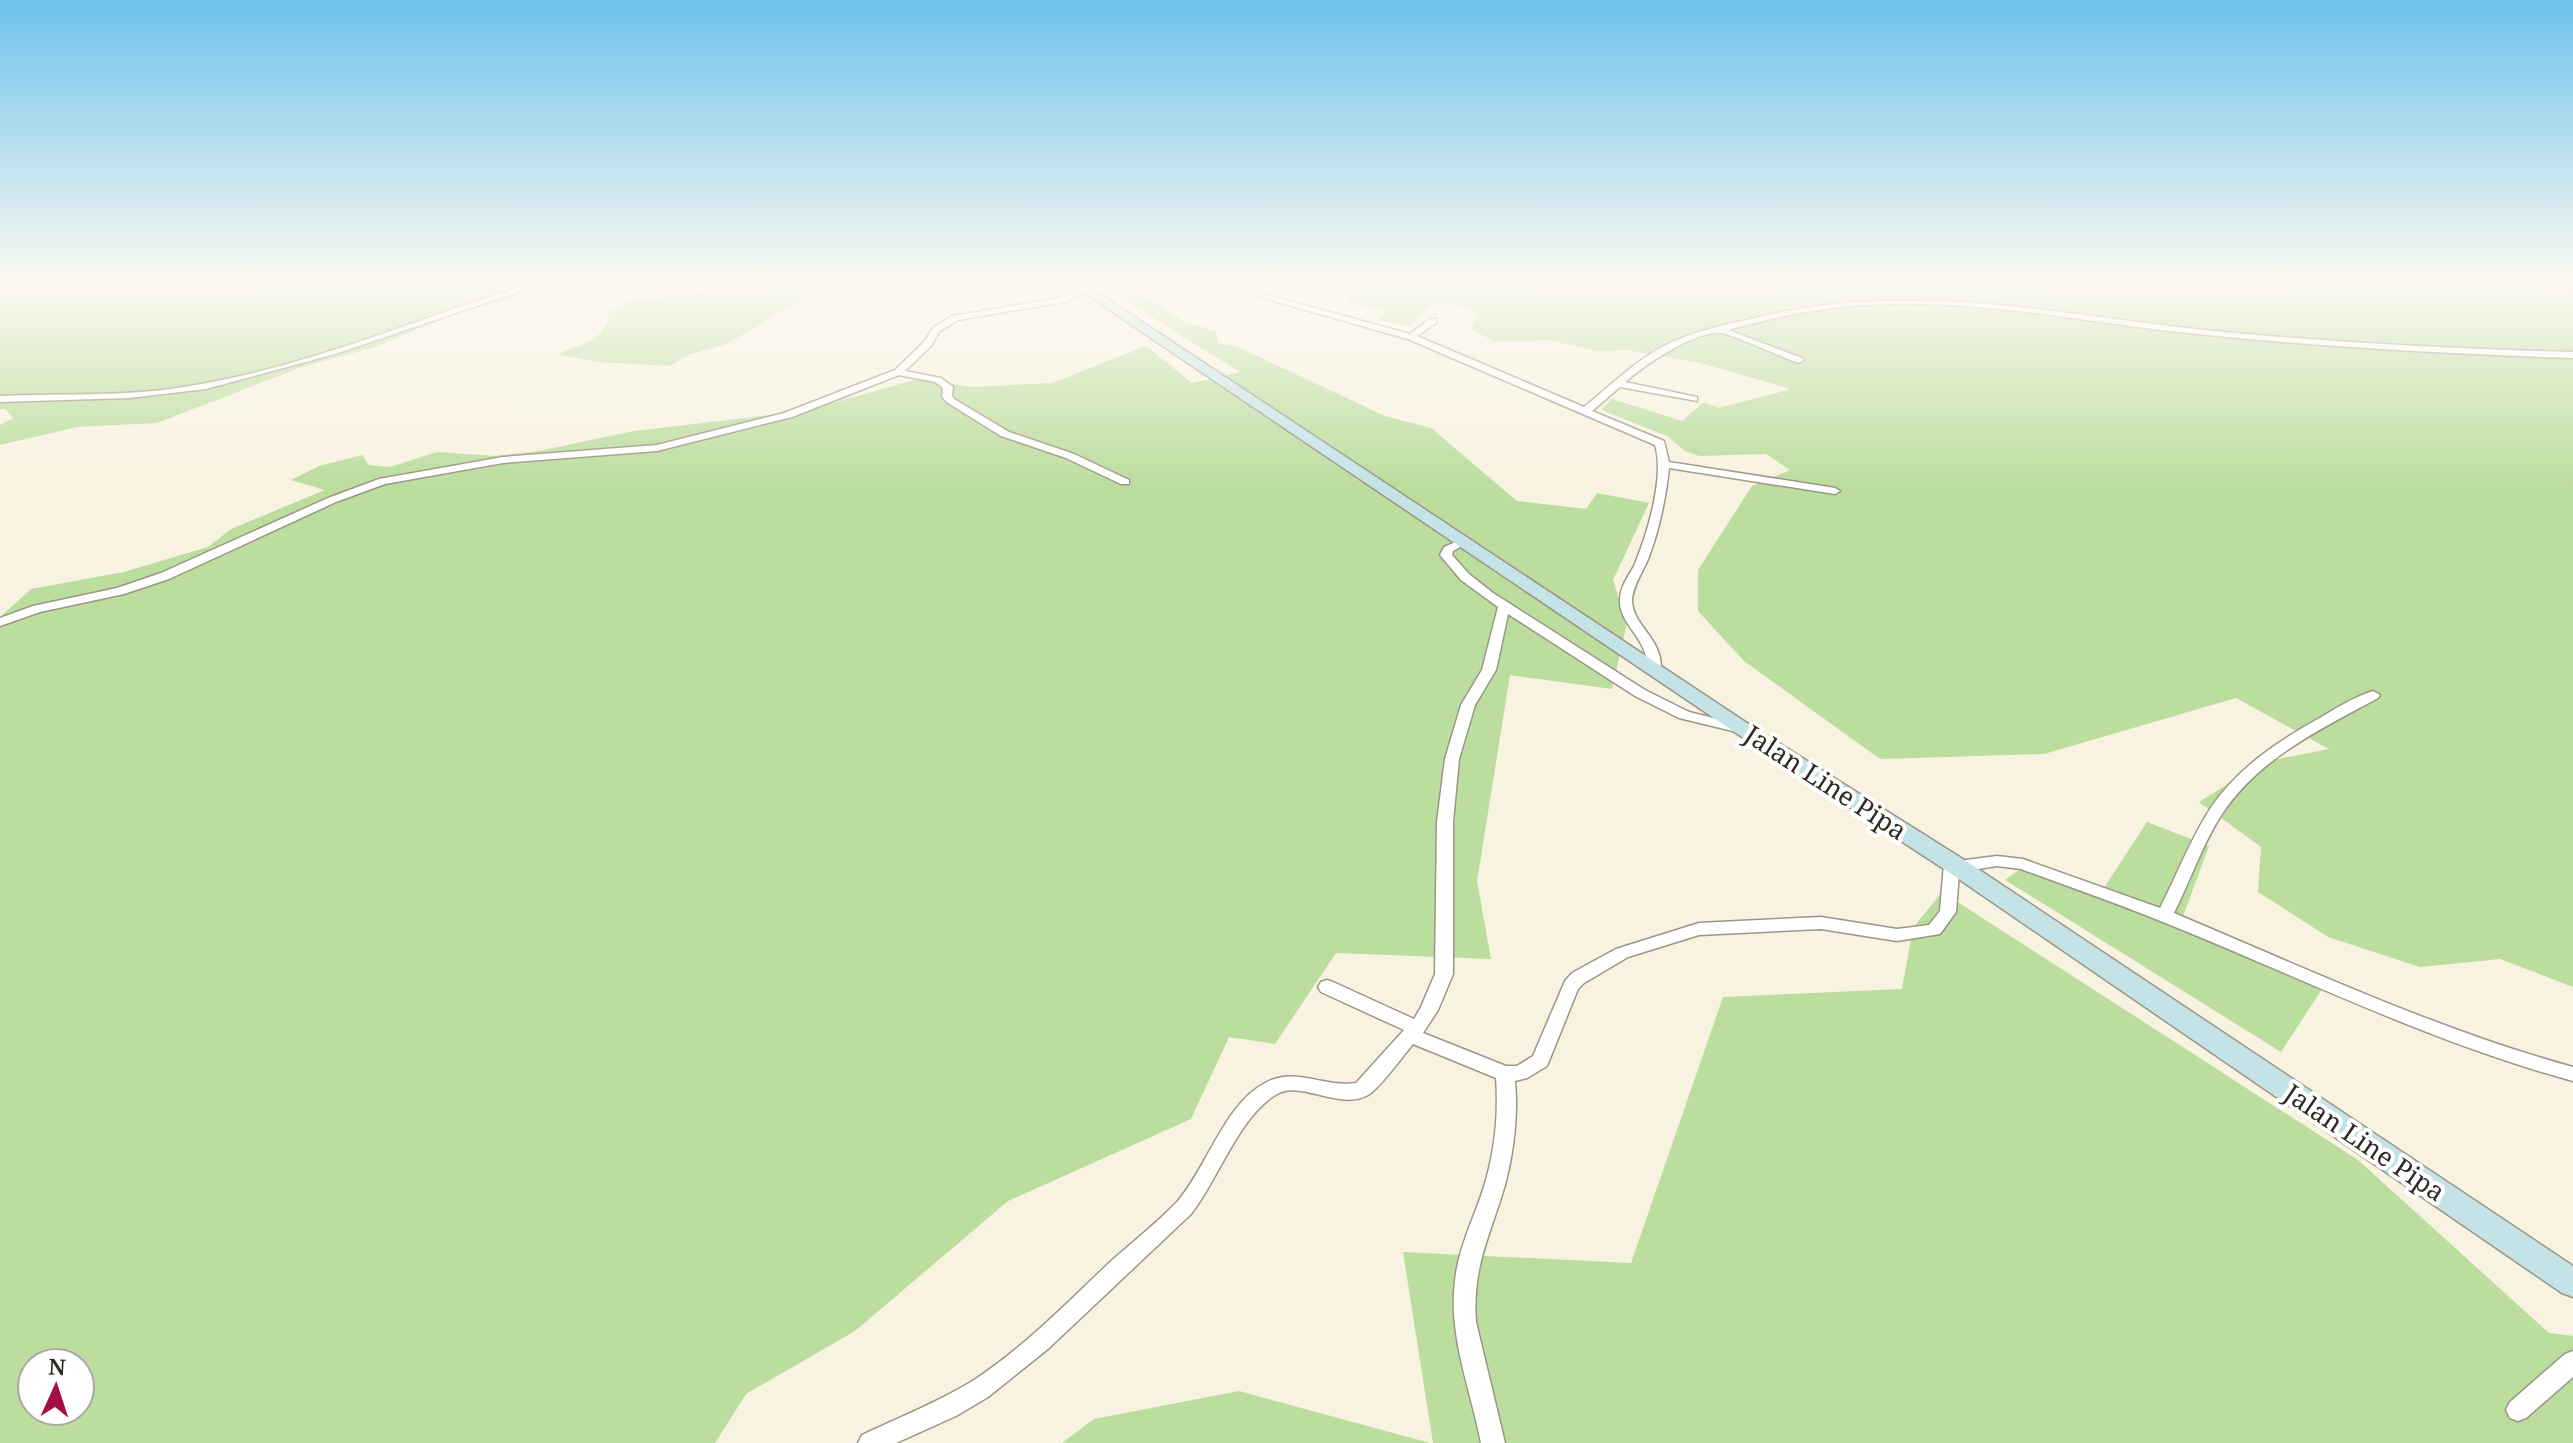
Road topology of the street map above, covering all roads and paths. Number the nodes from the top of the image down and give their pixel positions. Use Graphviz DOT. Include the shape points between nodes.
graph roads {
  1 [pos="329,351"];
  2 [pos="920,351"];
  3 [pos="1179,351"];
  4 [pos="1445,351"];
  5 [pos="1661,351"];
  6 [pos="1776,351"];
  7 [pos="2461,351"];
  8 [pos="2573,355"];
  9 [pos="1799,360"];
  10 [pos="898,372"];
  11 [pos="1621,384"];
  12 [pos="0,399"];
  13 [pos="1694,399"];
  14 [pos="1586,411"];
  15 [pos="1663,464"];
  16 [pos="1125,482"];
  17 [pos="1835,491"];
  18 [pos="1465,541"];
  19 [pos="1504,606"];
  20 [pos="0,622"];
  21 [pos="1654,667"];
  22 [pos="2373,695"];
  23 [pos="1743,729"];
  24 [pos="1955,865"];
  25 [pos="2164,916"];
  26 [pos="1327,987"];
  27 [pos="1414,1032"];
  28 [pos="1505,1074"];
  29 [pos="2573,1074"];
  30 [pos="2573,1283"];
  31 [pos="2573,1362"];
  32 [pos="2518,1410"];
  33 [pos="870,1443"];
  34 [pos="1493,1443"];
  1 -- 12 [label="street" via="207,386 150,394"];
  2 -- 10 [label="street"];
  3 -- 18 [label="main road, Jalan Line Pipa"];
  4 -- 14 [label="street"];
  5 -- 11 [label="street"];
  6 -- 9 [label="street"];
  7 -- 8 [label="street"];
  10 -- 16 [label="street" via="938,380 948,387 951,401 1005,434"];
  10 -- 20 [label="street" via="788,415 679,444 481,463 383,481 165,576"];
  11 -- 13 [label="street"];
  11 -- 14 [label="street"];
  14 -- 15 [label="street" via="1660,443"];
  15 -- 17 [label="street"];
  15 -- 21 [label="street" via="1650,538 1626,597 1630,613 1653,646"];
  18 -- 19 [label="street" via="1448,549 1449,559"];
  18 -- 21 [label="main road, Jalan Line Pipa"];
  19 -- 23 [label="street" via="1668,708"];
  19 -- 27 [label="street" via="1489,670 1456,738 1445,822 1444,974"];
  21 -- 23 [label="main road, Jalan Line Pipa"];
  22 -- 25 [label="street" via="2304,732 2237,785 2202,837"];
  23 -- 24 [label="main road, Jalan Line Pipa"];
  24 -- 25 [label="street" via="2023,864"];
  24 -- 28 [label="street" via="1948,912 1934,930 1897,935 1821,923 1699,929 1622,953 1571,986 1540,1061 1520,1073"];
  24 -- 30 [label="main road, Jalan Line Pipa"];
  25 -- 29 [label="street" via="2436,1030"];
  26 -- 27 [label="street"];
  27 -- 28 [label="street"];
  27 -- 33 [label="street" via="1362,1089 1341,1092 1283,1083 1267,1090 1237,1125 1198,1193 1047,1335 959,1402"];
  28 -- 34 [label="street" via="1506,1115 1495,1183 1465,1282 1465,1329"];
  31 -- 32 [label="street"];
}
